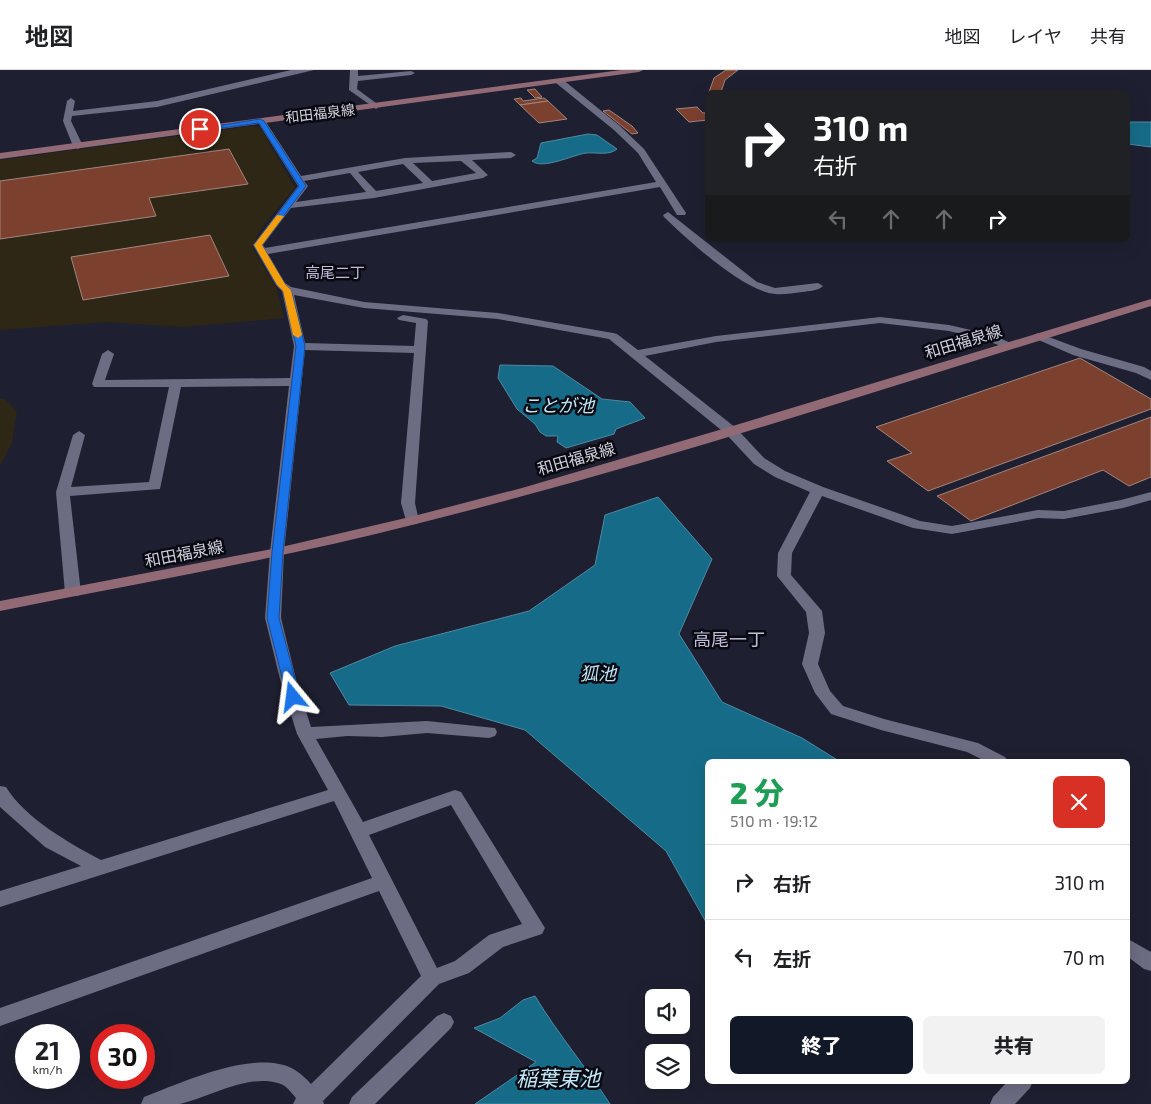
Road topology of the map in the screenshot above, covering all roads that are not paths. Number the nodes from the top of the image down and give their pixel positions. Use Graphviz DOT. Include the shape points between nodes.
graph roads {
  1 [pos="310,70"];
  2 [pos="354,70"];
  3 [pos="639,70"];
  4 [pos="411,73"];
  5 [pos="353,79"];
  6 [pos="559,81"];
  7 [pos="70,101"];
  8 [pos="376,106"];
  9 [pos="68,114"];
  10 [pos="260,121"];
  11 [pos="78,146"];
  12 [pos="511,155"];
  13 [pos="0,156"];
  14 [pos="464,158"];
  15 [pos="405,161"];
  16 [pos="351,169"];
  17 [pos="298,179"];
  18 [pos="662,184"];
  19 [pos="430,185"];
  20 [pos="374,194"];
  21 [pos="287,206"];
  22 [pos="262,252"];
  23 [pos="818,286"];
  24 [pos="287,290"];
  25 [pos="1151,302"];
  26 [pos="364,305"];
  27 [pos="1038,336"];
  28 [pos="1009,345"];
  29 [pos="300,346"];
  30 [pos="419,350"];
  31 [pos="108,354"];
  32 [pos="637,354"];
  33 [pos="1151,376"];
  34 [pos="295,382"];
  35 [pos="176,383"];
  36 [pos="731,431"];
  37 [pos="79,435"];
  38 [pos="818,490"];
  39 [pos="63,492"];
  40 [pos="1151,496"];
  41 [pos="412,521"];
  42 [pos="277,552"];
  43 [pos="73,593"];
  44 [pos="0,606"];
  45 [pos="488,732"];
  46 [pos="305,734"];
  47 [pos="995,759"];
  48 [pos="0,792"];
  49 [pos="340,793"];
  50 [pos="359,831"];
  51 [pos="100,868"];
  52 [pos="384,881"];
  53 [pos="0,899"];
  54 [pos="1130,947"];
  55 [pos="1151,963"];
  56 [pos="432,978"];
  57 [pos="0,1017"];
  58 [pos="444,1022"];
  59 [pos="1019,1084"];
  60 [pos="309,1102"];
  61 [pos="152,1104"];
  62 [pos="360,1104"];
  63 [pos="1001,1104"];
  1 -- 9 [label="street" via="165,103"];
  2 -- 5 [label="street"];
  3 -- 6 [label="main road, 和田福泉線"];
  4 -- 5 [label="street"];
  5 -- 8 [label="street" via="354,90"];
  6 -- 8 [label="main road, 和田福泉線"];
  6 -- 18 [label="street" via="618,128 641,151"];
  7 -- 9 [label="street"];
  8 -- 10 [label="main road, 和田福泉線"];
  9 -- 11 [label="street" via="67,121"];
  10 -- 11 [label="main road, 和田福泉線"];
  10 -- 17 [label="street"];
  11 -- 13 [label="main road, 和田福泉線"];
  12 -- 14 [label="street"];
  14 -- 15 [label="street"];
  14 -- 19 [label="street" via="483,175"];
  15 -- 16 [label="street"];
  15 -- 19 [label="street"];
  16 -- 17 [label="street"];
  16 -- 20 [label="street"];
  17 -- 21 [label="street" via="302,186"];
  18 -- 22 [label="street"];
  18 -- 23 [label="street" via="681,213 668,215 696,241 753,284 774,291"];
  19 -- 20 [label="street"];
  20 -- 21 [label="street"];
  21 -- 22 [label="street" via="258,245"];
  22 -- 24 [label="street"];
  24 -- 26 [label="street"];
  24 -- 29 [label="street"];
  25 -- 27 [label="main road, 和田福泉線"];
  26 -- 30 [label="street" via="366,311 373,314 422,321"];
  26 -- 32 [label="street" via="498,316 614,336"];
  27 -- 28 [label="main road, 和田福泉線"];
  27 -- 33 [label="street"];
  28 -- 32 [label="street" via="949,328 880,320 716,339"];
  28 -- 36 [label="main road, 和田福泉線"];
  29 -- 30 [label="street"];
  29 -- 34 [label="street"];
  30 -- 41 [label="street" via="408,503"];
  31 -- 35 [label="street" via="98,384"];
  32 -- 36 [label="street"];
  34 -- 35 [label="street"];
  34 -- 42 [label="street"];
  35 -- 39 [label="street" via="155,486"];
  36 -- 38 [label="street" via="759,461"];
  36 -- 41 [label="main road, 和田福泉線" via="528,491"];
  37 -- 39 [label="street"];
  38 -- 40 [label="street" via="918,525 952,530 1038,514 1064,515"];
  38 -- 47 [label="street" via="785,553 784,576 814,611 817,633 810,664 823,693 836,710 972,747"];
  39 -- 43 [label="street"];
  41 -- 42 [label="main road, 和田福泉線"];
  42 -- 43 [label="main road, 和田福泉線"];
  42 -- 46 [label="street" via="273,618"];
  43 -- 44 [label="main road, 和田福泉線"];
  45 -- 46 [label="street" via="427,726"];
  46 -- 49 [label="street"];
  48 -- 51 [label="street" via="6,802 52,842"];
  49 -- 50 [label="street"];
  49 -- 51 [label="street"];
  50 -- 52 [label="street"];
  50 -- 56 [label="street" via="455,797 535,928 496,941 462,968"];
  51 -- 53 [label="street"];
  52 -- 56 [label="street"];
  52 -- 57 [label="street"];
  54 -- 55 [label="street"];
  56 -- 60 [label="street"];
  58 -- 62 [label="street"];
  59 -- 63 [label="street"];
  60 -- 61 [label="street" via="291,1078 271,1071 247,1072"];
}
